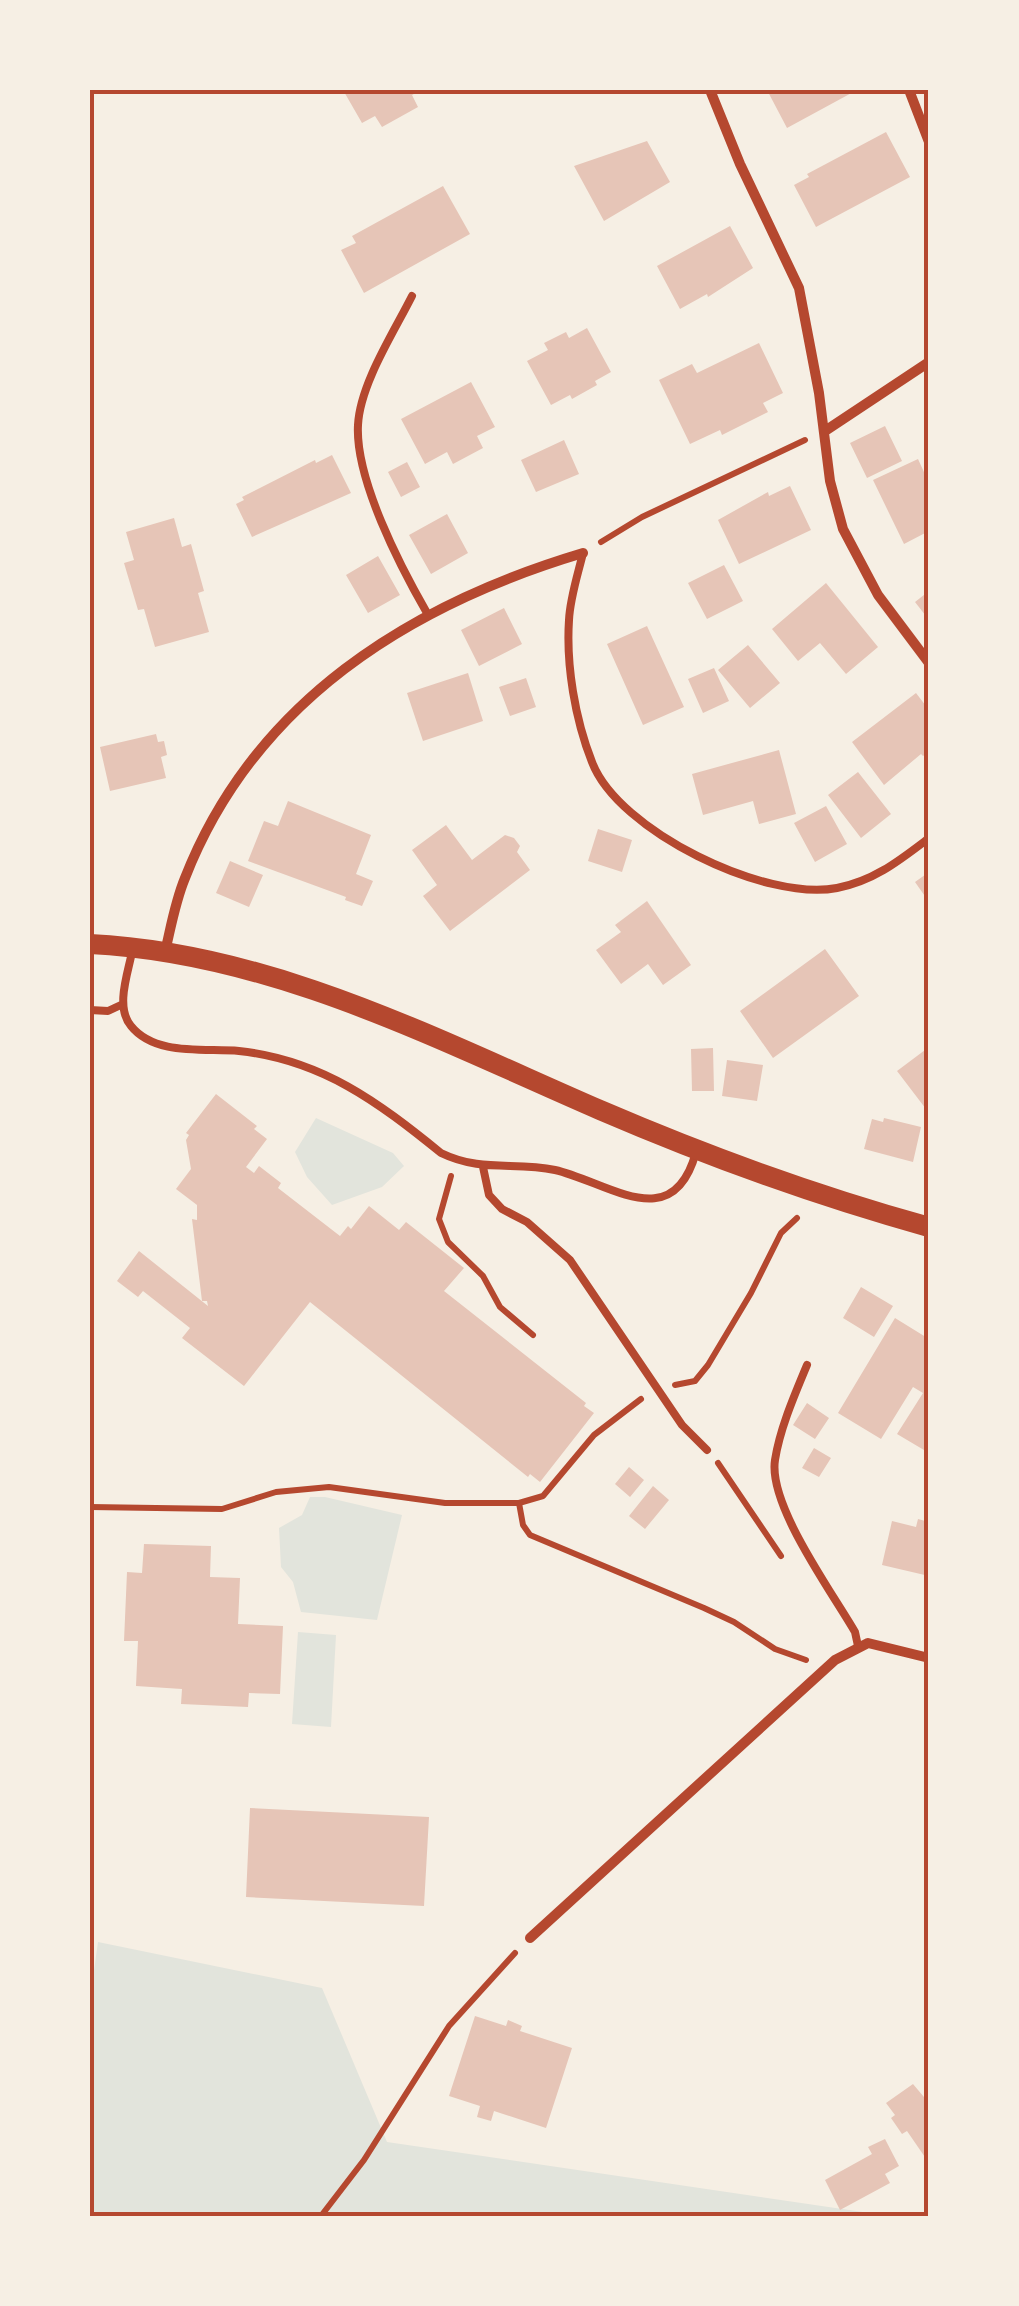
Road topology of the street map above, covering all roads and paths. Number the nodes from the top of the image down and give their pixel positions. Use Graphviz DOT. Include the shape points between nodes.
graph roads {
  1 [pos="710,90"];
  2 [pos="908,90"];
  3 [pos="929,142"];
  4 [pos="412,296"];
  5 [pos="929,362"];
  6 [pos="824,431"];
  7 [pos="583,552"];
  8 [pos="427,614"];
  9 [pos="929,663"];
  10 [pos="929,838"];
  11 [pos="90,944"];
  12 [pos="133,947"];
  13 [pos="165,952"];
  14 [pos="123,1004"];
  15 [pos="90,1010"];
  16 [pos="697,1150"];
  17 [pos="455,1160"];
  18 [pos="483,1167"];
  19 [pos="797,1218"];
  20 [pos="929,1227"];
  21 [pos="533,1335"];
  22 [pos="808,1365"];
  23 [pos="657,1389"];
  24 [pos="707,1450"];
  25 [pos="519,1503"];
  26 [pos="90,1507"];
  27 [pos="786,1564"];
  28 [pos="858,1646"];
  29 [pos="929,1658"];
  30 [pos="826,1666"];
  31 [pos="530,1938"];
  32 [pos="321,2216"];
  1 -- 6 [label="street" via="798,288"];
  2 -- 3 [label="street"];
  4 -- 8 [label="lane" via="364,396 358,423 370,492"];
  5 -- 6 [label="street"];
  6 -- 7 [label="path"];
  6 -- 9 [label="street" via="843,529 878,594"];
  7 -- 8 [label="street"];
  7 -- 10 [label="lane" via="569,618 572,681 592,762 609,793 656,832 722,866 803,890 864,882"];
  8 -- 13 [label="street" via="290,714 254,756 191,864"];
  11 -- 12 [label="main road"];
  12 -- 13 [label="main road"];
  12 -- 14 [label="lane"];
  13 -- 16 [label="main road" via="332,996"];
  14 -- 15 [label="lane"];
  14 -- 17 [label="lane" via="128,1023 146,1040 279,1057 356,1088"];
  16 -- 18 [label="lane" via="691,1171 654,1200 631,1199 552,1169"];
  16 -- 20 [label="main road"];
  17 -- 18 [label="lane"];
  17 -- 21 [label="path" via="439,1219 448,1242 483,1276 500,1307"];
  18 -- 23 [label="lane" via="489,1195 570,1260"];
  19 -- 23 [label="path" via="781,1232 708,1365 694,1381"];
  22 -- 28 [label="lane" via="774,1460 775,1480 789,1520"];
  23 -- 24 [label="lane"];
  23 -- 25 [label="path" via="594,1435 543,1496"];
  24 -- 27 [label="path"];
  25 -- 26 [label="path" via="446,1502 328,1487 276,1492 222,1508"];
  25 -- 30 [label="path" via="530,1535 734,1622 774,1649"];
  28 -- 29 [label="street" via="884,1645"];
  28 -- 30 [label="street"];
  30 -- 31 [label="street"];
  31 -- 32 [label="path" via="466,2003"];
}
